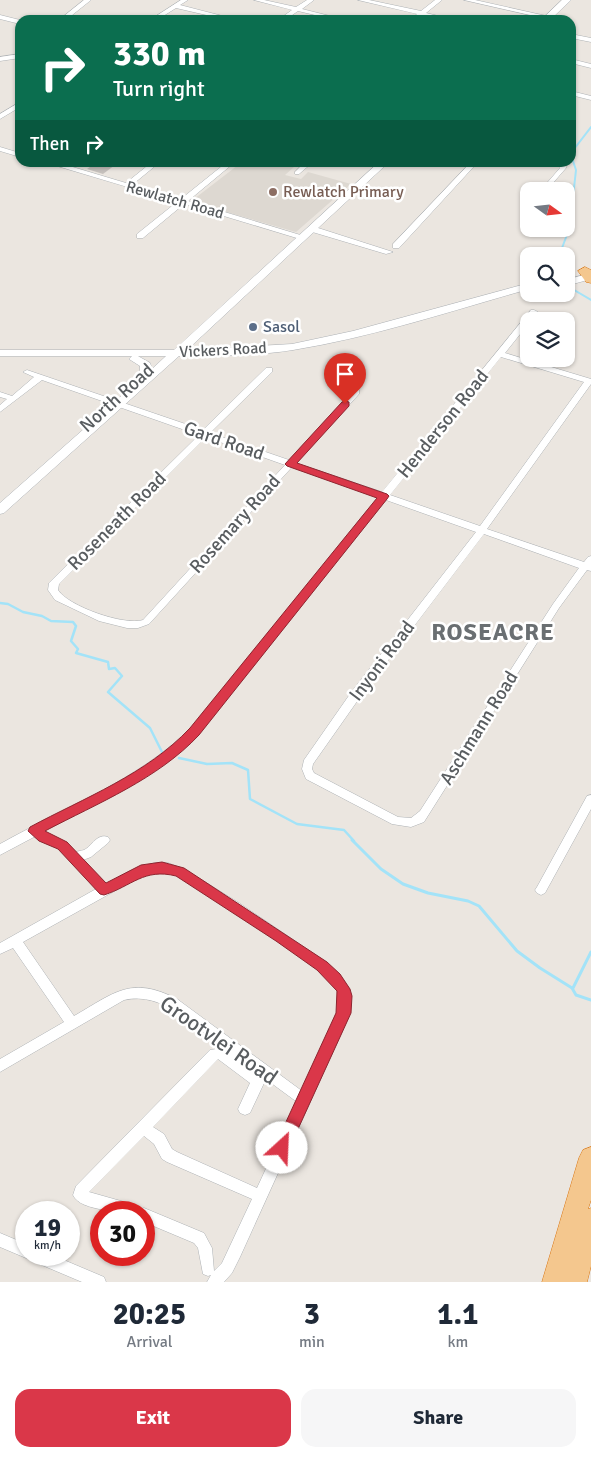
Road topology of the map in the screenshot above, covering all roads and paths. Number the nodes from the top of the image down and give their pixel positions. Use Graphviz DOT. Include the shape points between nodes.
graph roads {
  1 [pos="88,0"];
  2 [pos="185,0"];
  3 [pos="257,0"];
  4 [pos="311,0"];
  5 [pos="361,0"];
  6 [pos="439,0"];
  7 [pos="467,0"];
  8 [pos="567,0"];
  9 [pos="176,6"];
  10 [pos="297,9"];
  11 [pos="422,13"];
  12 [pos="68,15"];
  13 [pos="162,15"];
  14 [pos="214,15"];
  15 [pos="288,15"];
  16 [pos="323,15"];
  17 [pos="419,15"];
  18 [pos="431,15"];
  19 [pos="533,15"];
  20 [pos="550,15"];
  21 [pos="0,17"];
  22 [pos="15,21"];
  23 [pos="576,37"];
  24 [pos="591,40"];
  25 [pos="15,57"];
  26 [pos="0,61"];
  27 [pos="576,62"];
  28 [pos="591,66"];
  29 [pos="576,95"];
  30 [pos="591,98"];
  31 [pos="15,107"];
  32 [pos="0,117"];
  33 [pos="0,149"];
  34 [pos="15,153"];
  35 [pos="63,167"];
  36 [pos="73,167"];
  37 [pos="151,167"];
  38 [pos="226,167"];
  39 [pos="305,167"];
  40 [pos="380,167"];
  41 [pos="470,167"];
  42 [pos="561,167"];
  43 [pos="70,169"];
  44 [pos="298,173"];
  45 [pos="550,182"];
  46 [pos="126,186"];
  47 [pos="182,202"];
  48 [pos="312,229"];
  49 [pos="140,236"];
  50 [pos="303,237"];
  51 [pos="396,246"];
  52 [pos="389,252"];
  53 [pos="589,274"];
  54 [pos="575,275"];
  55 [pos="575,279"];
  56 [pos="520,288"];
  57 [pos="243,291"];
  58 [pos="520,296"];
  59 [pos="520,329"];
  60 [pos="197,334"];
  61 [pos="0,352"];
  62 [pos="210,353"];
  63 [pos="500,354"];
  64 [pos="168,356"];
  65 [pos="0,359"];
  66 [pos="135,359"];
  67 [pos="269,370"];
  68 [pos="27,372"];
  69 [pos="146,372"];
  70 [pos="40,376"];
  71 [pos="590,381"];
  72 [pos="356,392"];
  73 [pos="0,394"];
  74 [pos="13,399"];
  75 [pos="116,403"];
  76 [pos="0,409"];
  77 [pos="204,434"];
  78 [pos="290,464"];
  79 [pos="384,496"];
  80 [pos="0,510"];
  81 [pos="482,530"];
  82 [pos="589,564"];
  83 [pos="156,612"];
  84 [pos="434,798"];
  85 [pos="591,800"];
  86 [pos="34,831"];
  87 [pos="104,840"];
  88 [pos="0,850"];
  89 [pos="73,856"];
  90 [pos="104,890"];
  91 [pos="541,890"];
  92 [pos="15,940"];
  93 [pos="0,949"];
  94 [pos="72,1023"];
  95 [pos="0,1066"];
  96 [pos="304,1100"];
  97 [pos="245,1109"];
  98 [pos="143,1128"];
  99 [pos="591,1158"];
  100 [pos="260,1196"];
  101 [pos="99,1201"];
  102 [pos="155,1220"];
  103 [pos="591,1220"];
  104 [pos="0,1240"];
  105 [pos="15,1246"];
  106 [pos="61,1266"];
  107 [pos="208,1269"];
  108 [pos="96,1281"];
  109 [pos="214,1282"];
  110 [pos="555,1282"];
  111 [pos="574,1282"];
  1 -- 12 [label="street"];
  2 -- 9 [label="street"];
  3 -- 10 [label="street"];
  4 -- 10 [label="street"];
  5 -- 11 [label="street"];
  6 -- 11 [label="street"];
  7 -- 19 [label="street"];
  8 -- 20 [label="main road"];
  9 -- 13 [label="street"];
  9 -- 14 [label="street"];
  10 -- 15 [label="street"];
  10 -- 16 [label="street"];
  11 -- 17 [label="street"];
  11 -- 18 [label="street"];
  21 -- 22 [label="street"];
  23 -- 24 [label="street"];
  25 -- 26 [label="street"];
  27 -- 28 [label="street"];
  29 -- 30 [label="street"];
  31 -- 32 [label="street"];
  33 -- 34 [label="street"];
  35 -- 43 [label="street, Rewlatch Road"];
  36 -- 43 [label="street"];
  37 -- 46 [label="street"];
  38 -- 47 [label="street"];
  39 -- 44 [label="street"];
  40 -- 48 [label="main road, North Road"];
  41 -- 51 [label="street"];
  42 -- 45 [label="street"];
  43 -- 46 [label="street, Rewlatch Road"];
  46 -- 47 [label="street, Rewlatch Road"];
  47 -- 49 [label="street"];
  47 -- 50 [label="street, Rewlatch Road"];
  48 -- 50 [label="main road, North Road"];
  48 -- 52 [label="street"];
  50 -- 57 [label="main road, North Road"];
  53 -- 54 [label="main road"];
  53 -- 55 [label="main road"];
  56 -- 62 [label="main road, Vickers Road" via="333,339 292,347"];
  57 -- 60 [label="main road, North Road"];
  57 -- 64 [label="main road, North Road"];
  58 -- 64 [label="main road, Vickers Road" via="319,349 244,357"];
  59 -- 63 [label="street, Henderson Road"];
  60 -- 62 [label="main road" via="197,347"];
  60 -- 64 [label="main road, North Road"];
  61 -- 64 [label="main road, Vickers Road"];
  62 -- 64 [label="main road, Vickers Road"];
  63 -- 71 [label="street"];
  63 -- 79 [label="street, Henderson Road"];
  64 -- 66 [label="main road, Vickers Road"];
  64 -- 69 [label="main road, North Road"];
  64 -- 75 [label="main road, North Road"];
  65 -- 66 [label="main road, Vickers Road"];
  66 -- 69 [label="main road" via="146,365"];
  67 -- 77 [label="street, Roseneath Road"];
  68 -- 70 [label="street, Gard Road"];
  69 -- 75 [label="street, North Road"];
  70 -- 74 [label="street"];
  70 -- 75 [label="street, Gard Road"];
  71 -- 81 [label="street, Inyoni Road"];
  72 -- 78 [label="street, Rosemary Road"];
  73 -- 74 [label="street"];
  74 -- 76 [label="street"];
  75 -- 77 [label="street, Gard Road"];
  75 -- 80 [label="main road, North Road" via="57,461"];
  77 -- 78 [label="street, Gard Road"];
  77 -- 83 [label="street, Roseneath Road" via="53,585 58,598 120,624 143,624"];
  78 -- 79 [label="street, Gard Road"];
  78 -- 83 [label="street, Rosemary Road"];
  79 -- 81 [label="street, Gard Road"];
  79 -- 86 [label="street, Henderson Road" via="181,746 130,780"];
  81 -- 82 [label="street, Gard Road"];
  81 -- 84 [label="street, Inyoni Road" via="354,696 306,766 310,776 318,781 396,821 417,822"];
  82 -- 84 [label="street, Aschmann Road" via="556,606"];
  85 -- 91 [label="street"];
  86 -- 88 [label="street, Henderson Road"];
  86 -- 89 [label="street" via="60,844"];
  87 -- 89 [label="street" via="87,854"];
  89 -- 90 [label="street"];
  90 -- 92 [label="street"];
  90 -- 96 [label="street" via="141,871 174,869 235,906 331,973 343,989 344,1013"];
  92 -- 93 [label="street"];
  92 -- 94 [label="street"];
  94 -- 95 [label="street, Grootvlei Road"];
  94 -- 96 [label="street, Grootvlei Road" via="121,995 135,992 160,996 173,1002"];
  96 -- 100 [label="street"];
  97 -- 98 [label="street" via="258,1081 218,1053"];
  98 -- 100 [label="street" via="159,1139 172,1157"];
  98 -- 101 [label="street" via="81,1191 80,1195"];
  99 -- 110 [label="highway"];
  100 -- 109 [label="street" via="226,1268"];
  102 -- 107 [label="street" via="199,1238 205,1248"];
  103 -- 111 [label="highway"];
  104 -- 105 [label="street"];
  106 -- 108 [label="street"];
}
